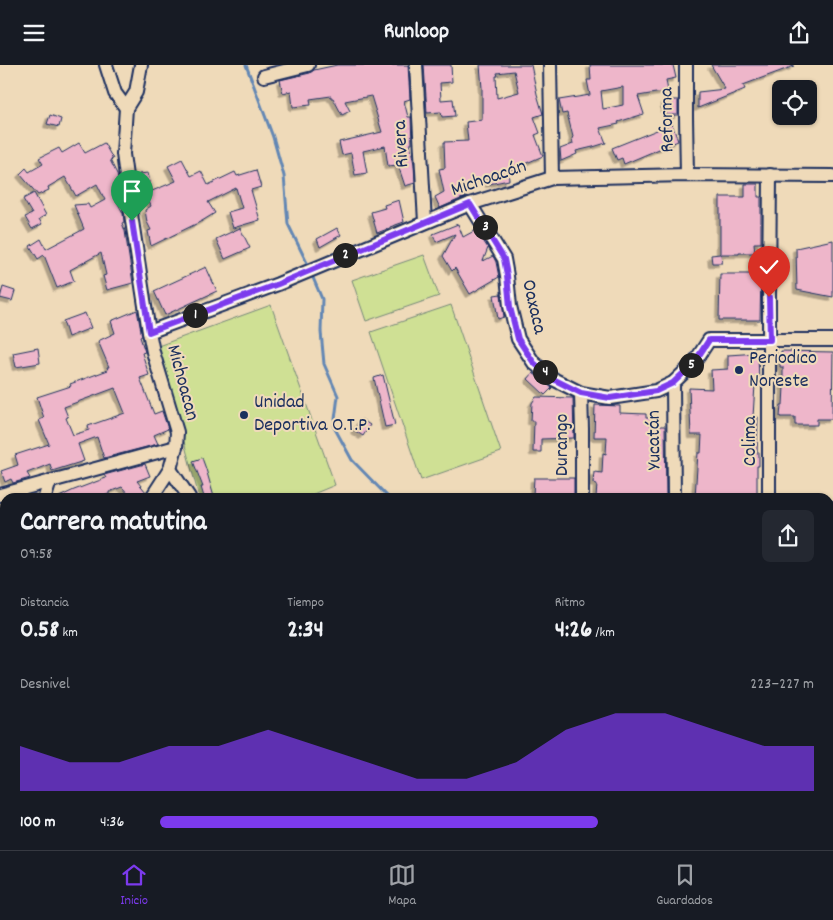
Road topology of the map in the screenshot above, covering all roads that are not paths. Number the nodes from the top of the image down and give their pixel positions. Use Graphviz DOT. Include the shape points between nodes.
graph roads {
  1 [pos="106,65"];
  2 [pos="141,65"];
  3 [pos="308,65"];
  4 [pos="416,65"];
  5 [pos="550,65"];
  6 [pos="686,65"];
  7 [pos="264,76"];
  8 [pos="126,108"];
  9 [pos="687,175"];
  10 [pos="770,175"];
  11 [pos="833,176"];
  12 [pos="552,178"];
  13 [pos="470,204"];
  14 [pos="425,222"];
  15 [pos="149,332"];
  16 [pos="770,340"];
  17 [pos="833,340"];
  18 [pos="673,383"];
  19 [pos="581,393"];
  20 [pos="176,447"];
  21 [pos="170,469"];
  22 [pos="50,481"];
  23 [pos="7,493"];
  24 [pos="46,493"];
  25 [pos="155,493"];
  26 [pos="185,493"];
  27 [pos="582,493"];
  28 [pos="674,493"];
  29 [pos="769,493"];
  1 -- 8 [label="street" via="115,93"];
  2 -- 8 [label="street" via="136,91"];
  3 -- 7 [label="street"];
  4 -- 14 [label="street, Rivera"];
  5 -- 12 [label="street"];
  6 -- 9 [label="street, Reforma"];
  8 -- 15 [label="street, Michoacan" via="123,154"];
  9 -- 10 [label="street, Michoacán"];
  9 -- 12 [label="street, Michoacán"];
  10 -- 11 [label="street, Michoacán"];
  10 -- 16 [label="street, Colima"];
  12 -- 13 [label="street, Michoacán"];
  13 -- 14 [label="street, Michoacán"];
  13 -- 19 [label="street, Oaxaca" via="504,259 518,339 534,363 555,380"];
  14 -- 15 [label="street, Michoacán" via="278,284"];
  15 -- 20 [label="street, Michoacan" via="177,432"];
  16 -- 17 [label="street, Oaxaca"];
  16 -- 18 [label="street, Oaxaca" via="709,340 694,363"];
  16 -- 29 [label="street, Colima"];
  18 -- 19 [label="street, Oaxaca" via="656,391 610,398"];
  18 -- 28 [label="street, Yucatán"];
  19 -- 27 [label="street, Durango"];
  20 -- 21 [label="street, Michoacan"];
  20 -- 22 [label="street"];
  21 -- 25 [label="street, Michoacan"];
  21 -- 26 [label="street"];
  22 -- 23 [label="street"];
  22 -- 24 [label="street"];
}
